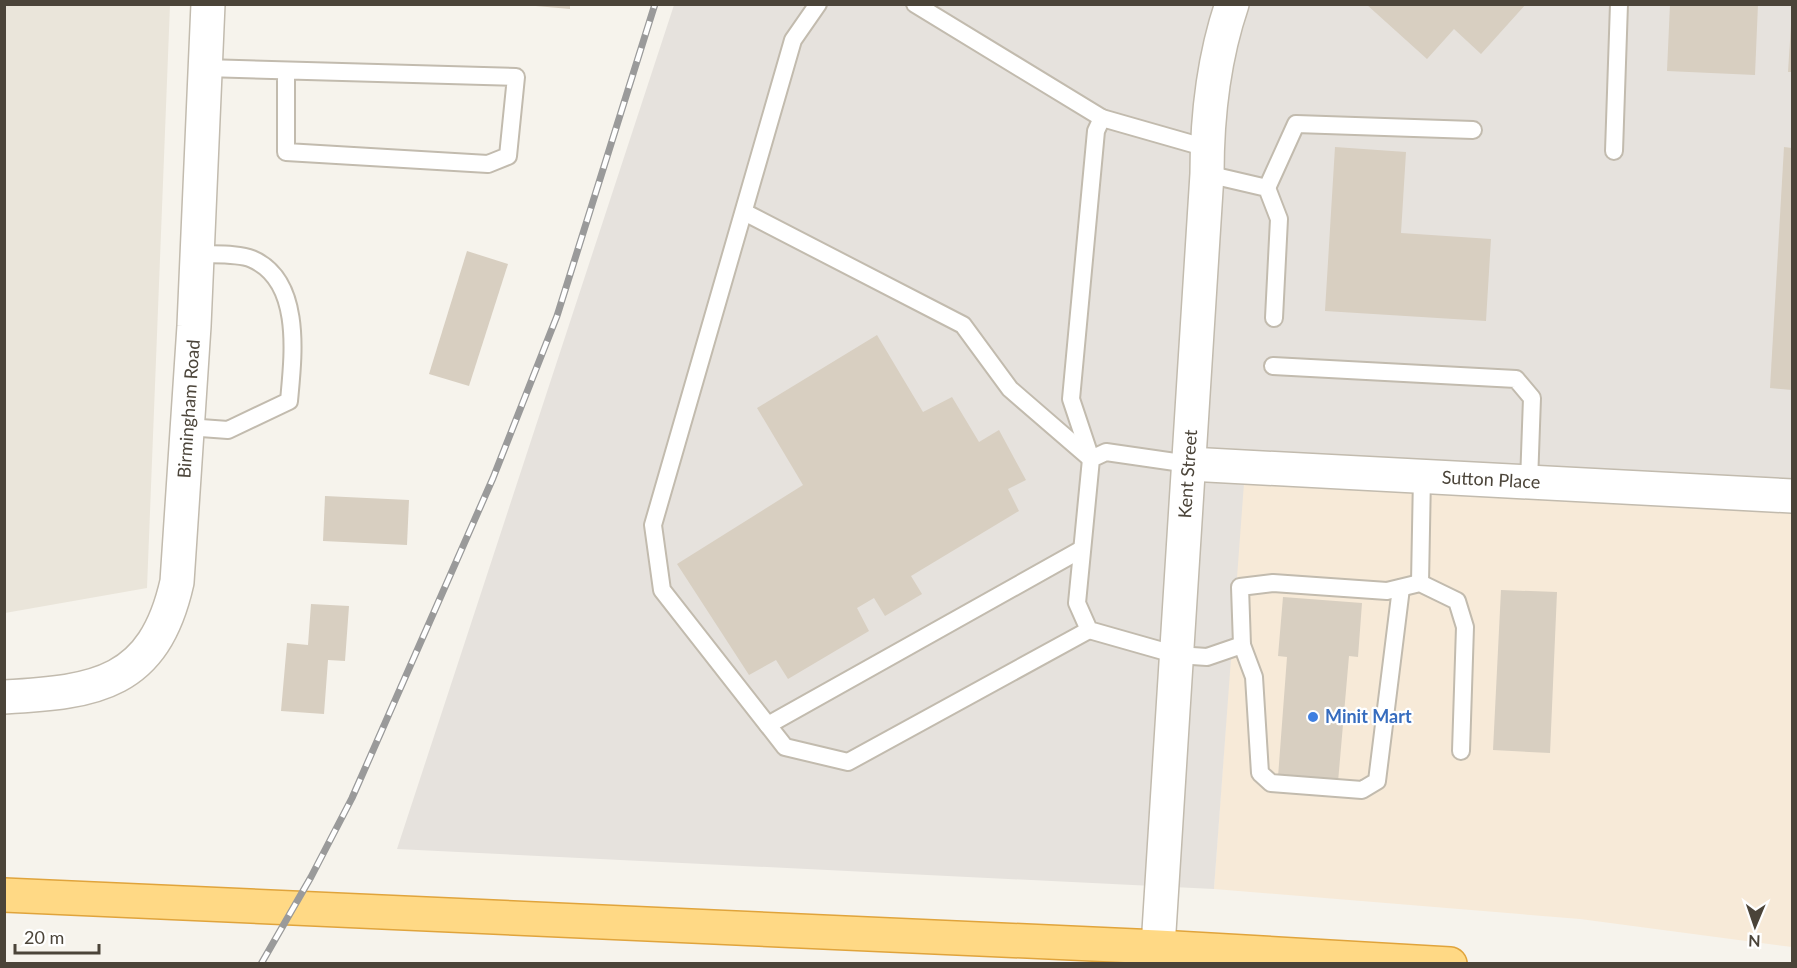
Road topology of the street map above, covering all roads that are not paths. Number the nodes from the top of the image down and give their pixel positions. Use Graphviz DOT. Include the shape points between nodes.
graph roads {
  1 [pos="207,4"];
  2 [pos="818,4"];
  3 [pos="915,4"];
  4 [pos="1232,4"];
  5 [pos="1619,4"];
  6 [pos="205,68"];
  7 [pos="286,70"];
  8 [pos="1102,117"];
  9 [pos="1473,130"];
  10 [pos="1614,151"];
  11 [pos="1207,161"];
  12 [pos="1267,188"];
  13 [pos="744,212"];
  14 [pos="197,254"];
  15 [pos="1274,318"];
  16 [pos="1273,366"];
  17 [pos="187,427"];
  18 [pos="1091,459"];
  19 [pos="1189,464"];
  20 [pos="1422,476"];
  21 [pos="1529,482"];
  22 [pos="1792,496"];
  23 [pos="1082,549"];
  24 [pos="1420,583"];
  25 [pos="1401,588"];
  26 [pos="1089,630"];
  27 [pos="1242,645"];
  28 [pos="1177,655"];
  29 [pos="4,697"];
  30 [pos="768,725"];
  31 [pos="1461,751"];
  32 [pos="4,895"];
  33 [pos="1158,955"];
  34 [pos="1450,963"];
  1 -- 6 [label="street, Birmingham Road"];
  2 -- 13 [label="lane" via="793,40"];
  3 -- 8 [label="lane"];
  4 -- 11 [label="street, Kent Street" via="1213,77"];
  5 -- 10 [label="lane"];
  6 -- 7 [label="lane"];
  6 -- 14 [label="street, Birmingham Road"];
  7 -- 7 [label="lane" via="516,77 508,156 488,164 286,152"];
  8 -- 11 [label="lane"];
  8 -- 18 [label="lane" via="1096,131 1071,399"];
  9 -- 12 [label="lane" via="1296,124"];
  11 -- 12 [label="lane"];
  11 -- 19 [label="street, Kent Street"];
  12 -- 15 [label="lane" via="1279,219"];
  13 -- 18 [label="lane" via="963,325 1010,389"];
  13 -- 30 [label="lane" via="653,525 662,590"];
  14 -- 17 [label="street, Birmingham Road"];
  14 -- 17 [label="lane" via="251,259 275,274 289,306 292,366 289,401 228,430"];
  16 -- 21 [label="lane" via="1515,379 1533,398"];
  17 -- 29 [label="street, Birmingham Road" via="177,582 170,613 157,639 113,680 80,691"];
  18 -- 19 [label="lane" via="1106,452"];
  18 -- 23 [label="lane"];
  19 -- 20 [label="street, Sutton Place"];
  19 -- 28 [label="street, Kent Street"];
  20 -- 21 [label="street, Sutton Place"];
  20 -- 24 [label="lane"];
  21 -- 22 [label="street, Sutton Place"];
  23 -- 26 [label="lane" via="1077,603"];
  23 -- 30 [label="lane"];
  24 -- 25 [label="lane"];
  24 -- 31 [label="lane" via="1457,600 1466,627"];
  25 -- 27 [label="lane" via="1387,591 1273,583 1240,587"];
  25 -- 27 [label="lane" via="1377,782 1362,790 1271,783 1260,773 1254,677"];
  26 -- 28 [label="lane"];
  26 -- 30 [label="lane" via="848,762 785,747"];
  27 -- 28 [label="lane" via="1207,657"];
  28 -- 33 [label="street, Kent Street"];
  32 -- 33 [label="highway"];
  33 -- 34 [label="highway"];
}
